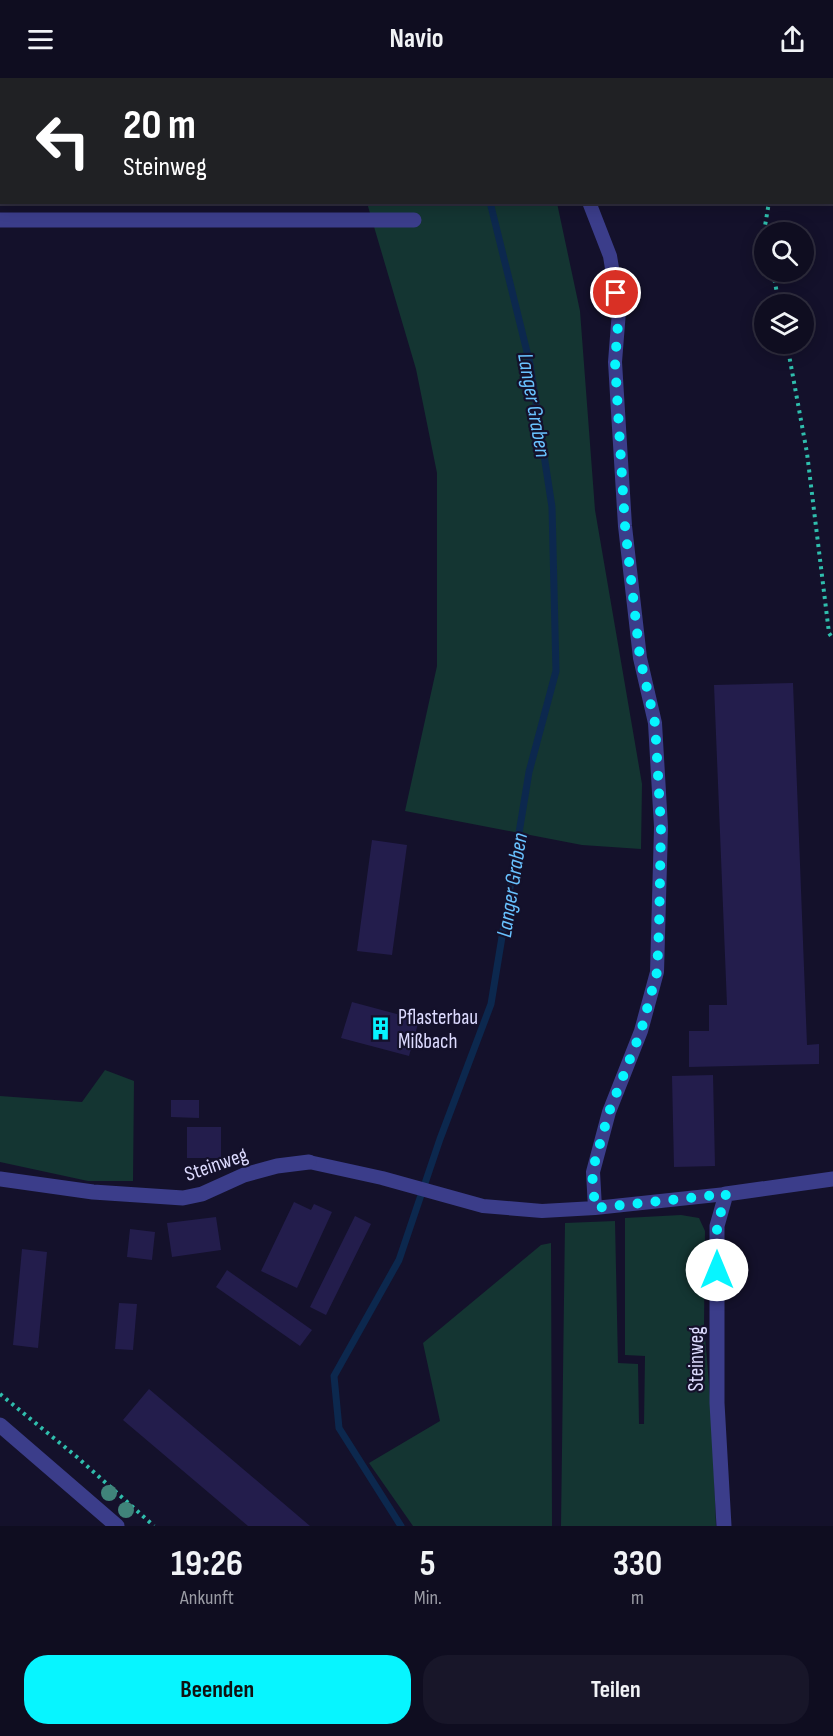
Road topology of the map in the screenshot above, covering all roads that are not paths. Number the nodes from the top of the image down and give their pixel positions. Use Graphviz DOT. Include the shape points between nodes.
graph roads {
  1 [pos="590,204"];
  2 [pos="0,220"];
  3 [pos="414,220"];
  4 [pos="309,1162"];
  5 [pos="0,1179"];
  6 [pos="833,1179"];
  7 [pos="726,1194"];
  8 [pos="595,1208"];
  9 [pos="0,1425"];
  10 [pos="117,1526"];
  11 [pos="724,1526"];
  1 -- 8 [label="lane" via="610,256 619,311 615,362 625,526 640,658 655,723 661,827 657,972 641,1031 609,1112 592,1172"];
  2 -- 3 [label="street"];
  4 -- 5 [label="street, Steinweg" via="244,1175 183,1198 93,1192"];
  4 -- 8 [label="lane, Steinweg" via="483,1206 542,1211"];
  6 -- 7 [label="street"];
  7 -- 8 [label="lane"];
  7 -- 11 [label="street, Steinweg" via="717,1226 717,1403"];
  9 -- 10 [label="street"];
}
